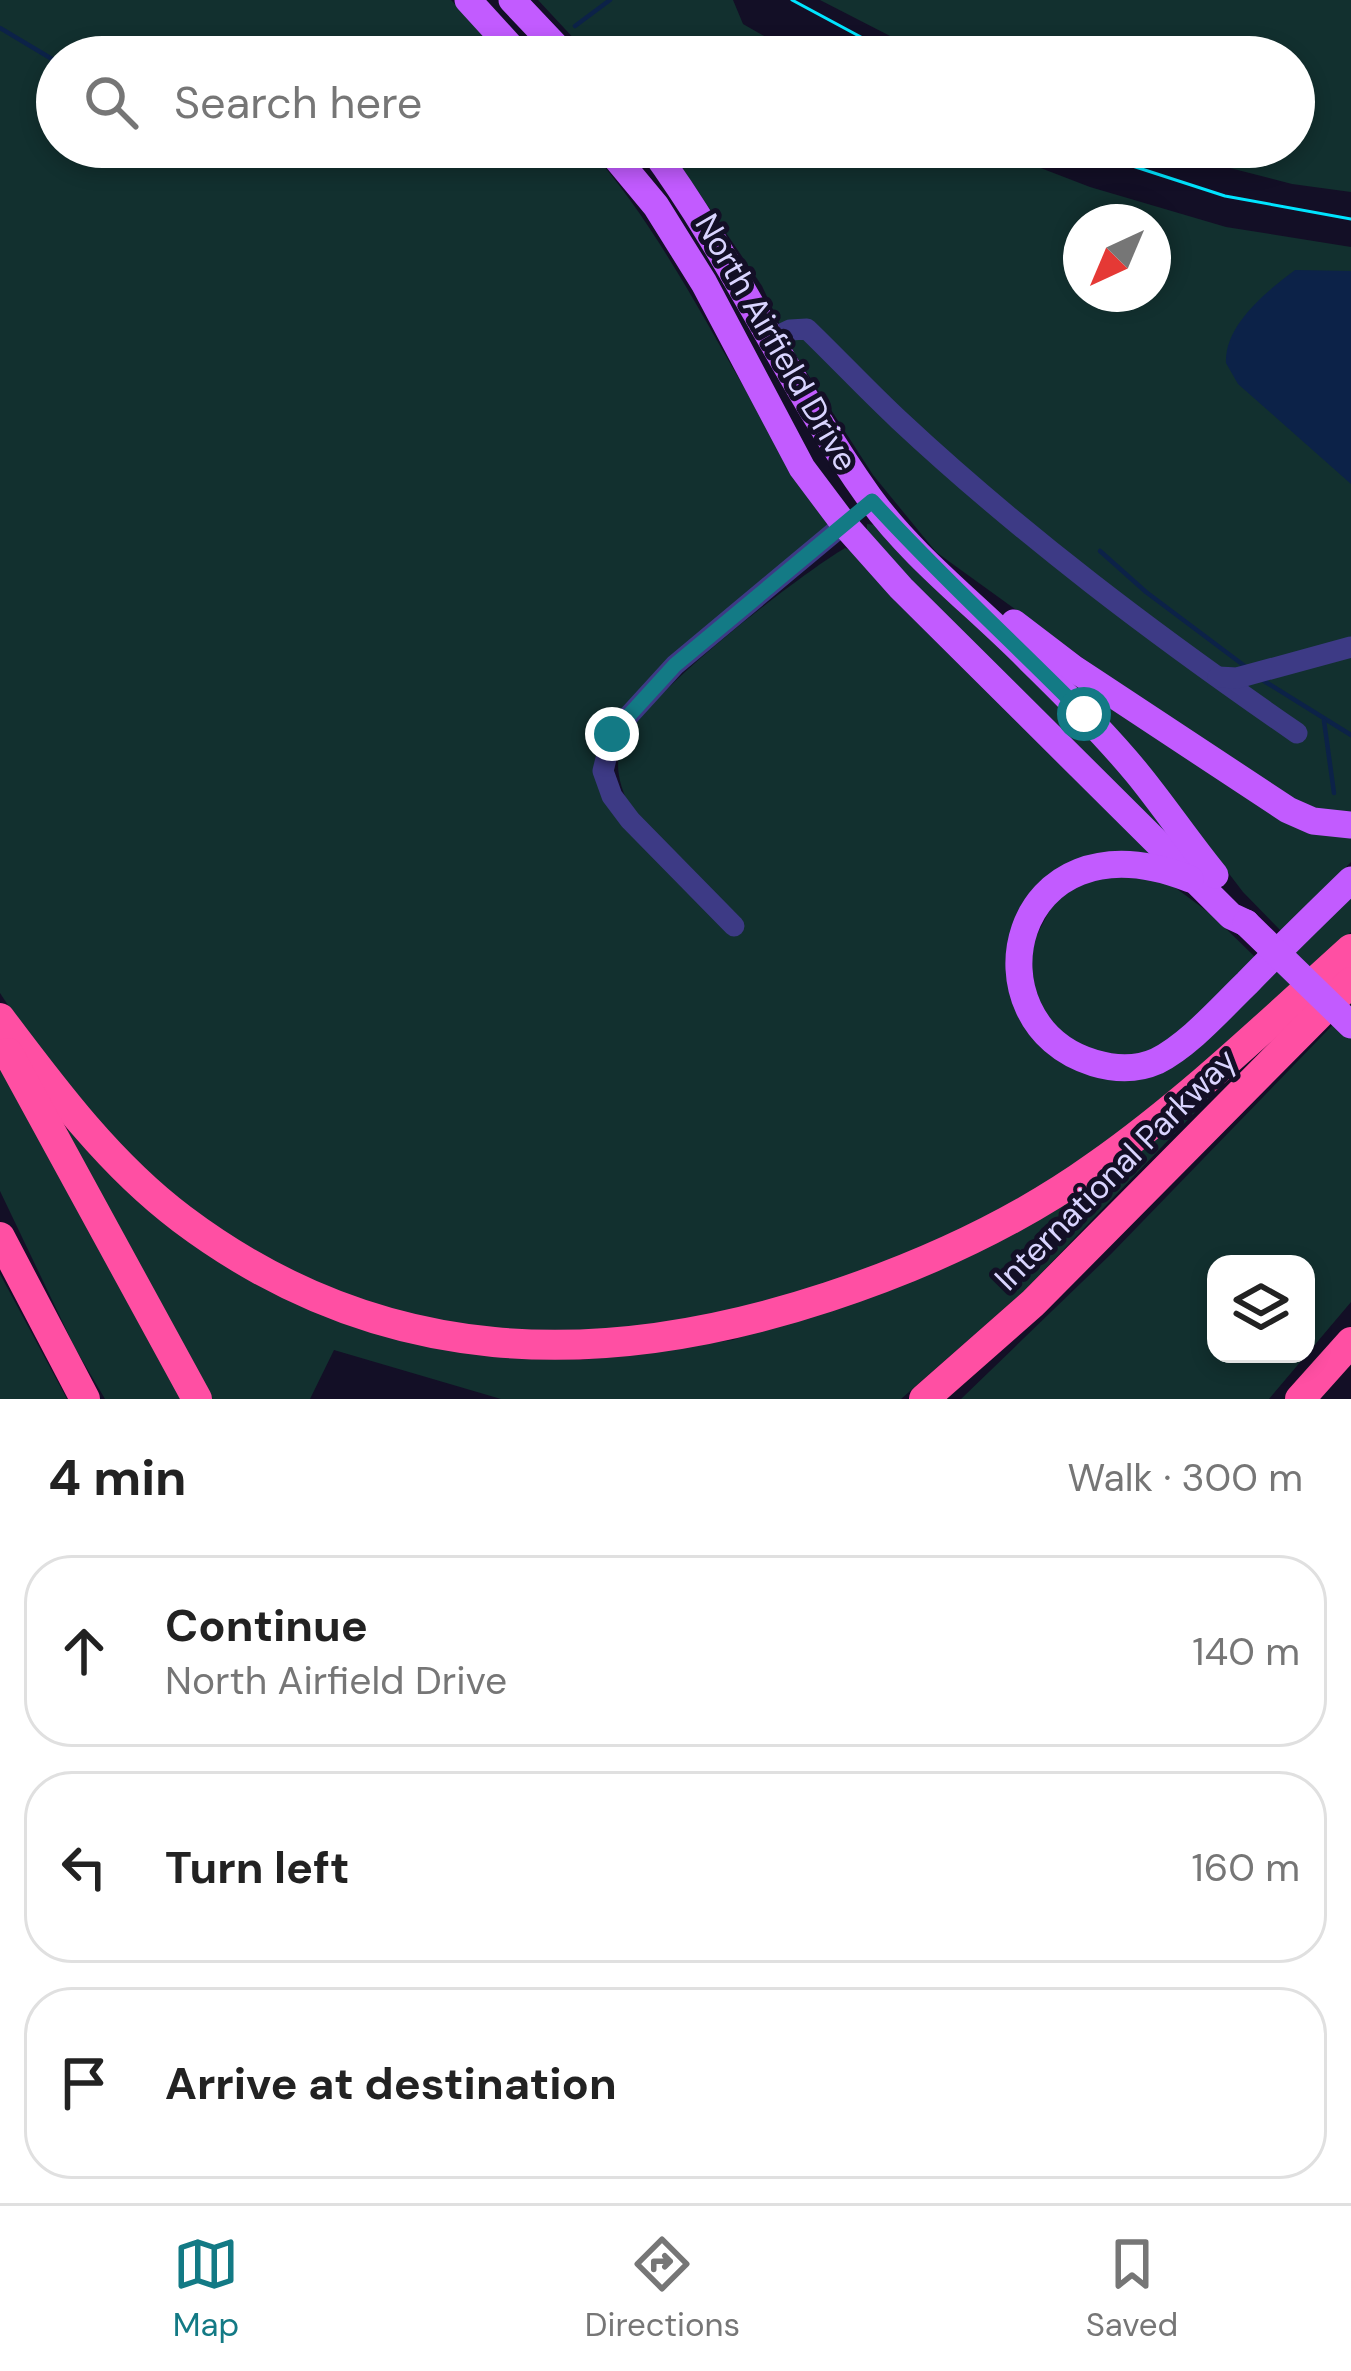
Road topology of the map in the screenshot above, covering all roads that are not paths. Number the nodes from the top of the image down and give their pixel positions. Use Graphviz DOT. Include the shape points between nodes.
graph roads {
  1 [pos="468,0"];
  2 [pos="512,0"];
  3 [pos="501,36"];
  4 [pos="546,36"];
  5 [pos="624,168"];
  6 [pos="667,168"];
  7 [pos="772,338"];
  8 [pos="872,501"];
  9 [pos="844,524"];
  10 [pos="984,612"];
  11 [pos="1351,647"];
  12 [pos="1216,677"];
  13 [pos="1297,733"];
  14 [pos="1351,825"];
  15 [pos="1351,880"];
  16 [pos="1200,883"];
  17 [pos="1246,923"];
  18 [pos="734,926"];
  19 [pos="1351,949"];
  20 [pos="1351,982"];
  21 [pos="0,1018"];
  22 [pos="1351,1025"];
  23 [pos="0,1037"];
  24 [pos="0,1237"];
  25 [pos="1351,1342"];
  26 [pos="1351,1364"];
  27 [pos="85,1399"];
  28 [pos="196,1399"];
  29 [pos="924,1399"];
  30 [pos="1300,1399"];
  31 [pos="1324,1399"];
  1 -- 3 [label="main road"];
  2 -- 4 [label="main road"];
  5 -- 9 [label="main road, North Airfield Drive" via="680,244 802,468"];
  6 -- 7 [label="main road, North Airfield Drive"];
  7 -- 8 [label="main road, North Airfield Drive"];
  7 -- 12 [label="lane" via="807,329 1004,512"];
  8 -- 9 [label="main road"];
  8 -- 10 [label="main road, North Airfield Drive"];
  9 -- 16 [label="main road, North Airfield Drive"];
  9 -- 18 [label="lane" via="675,665 612,734 603,771 612,796"];
  10 -- 14 [label="main road" via="1008,618 1288,810"];
  10 -- 17 [label="main road, North Airfield Drive" via="1138,773"];
  11 -- 12 [label="lane"];
  12 -- 13 [label="lane"];
  15 -- 16 [label="main road" via="1219,1011 1154,1063 1126,1069 1080,1059 1038,1025 1019,974 1021,938 1051,888 1098,865 1126,862"];
  16 -- 17 [label="main road, North Airfield Drive"];
  17 -- 22 [label="main road, North Airfield Drive, bridge"];
  19 -- 21 [label="highway" via="1094,1168 942,1254 726,1325 571,1347 393,1324 316,1297 225,1249 121,1165"];
  20 -- 29 [label="highway, International Parkway" via="1033,1303"];
  23 -- 28 [label="highway"];
  24 -- 27 [label="highway"];
  25 -- 30 [label="highway"];
  26 -- 31 [label="highway"];
}
